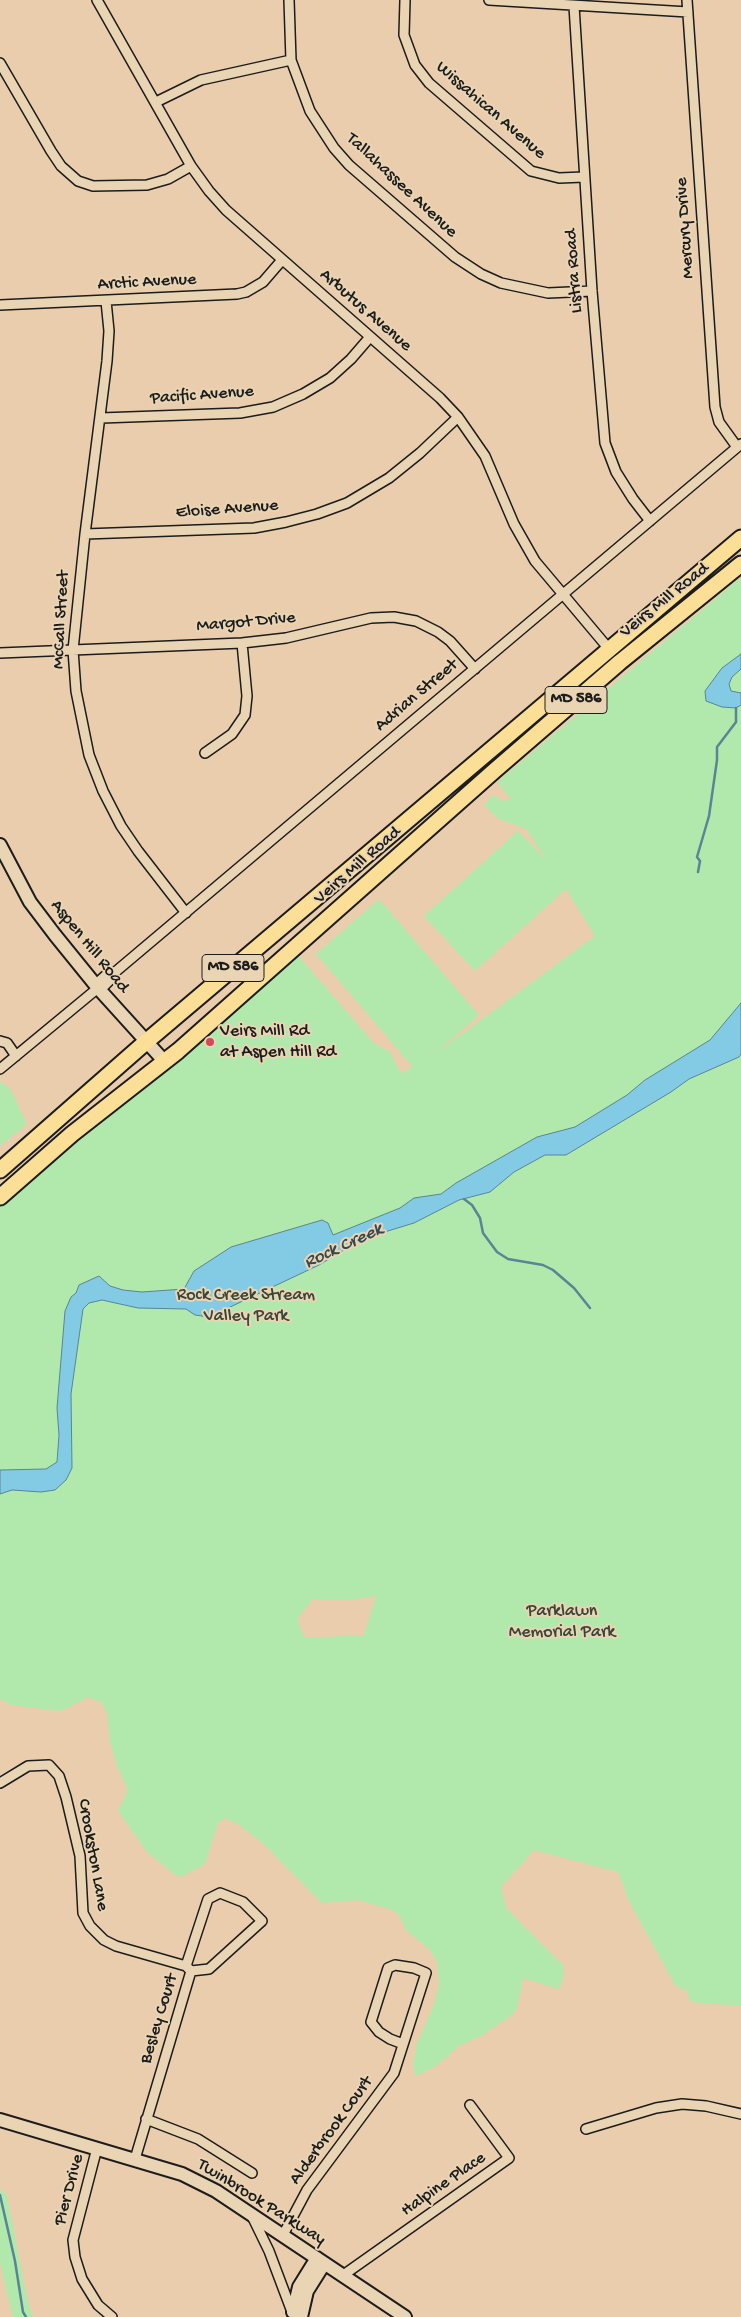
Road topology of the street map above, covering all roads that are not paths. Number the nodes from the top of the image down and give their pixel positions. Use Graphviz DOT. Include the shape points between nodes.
graph roads {
  1 [pos="97,0"];
  2 [pos="289,0"];
  3 [pos="405,0"];
  4 [pos="488,0"];
  5 [pos="687,0"];
  6 [pos="574,6"];
  7 [pos="688,12"];
  8 [pos="291,60"];
  9 [pos="0,63"];
  10 [pos="156,102"];
  11 [pos="191,166"];
  12 [pos="584,177"];
  13 [pos="282,260"];
  14 [pos="592,291"];
  15 [pos="106,301"];
  16 [pos="0,306"];
  17 [pos="370,337"];
  18 [pos="458,416"];
  19 [pos="101,418"];
  20 [pos="739,445"];
  21 [pos="650,521"];
  22 [pos="85,534"];
  23 [pos="741,538"];
  24 [pos="741,564"];
  25 [pos="563,595"];
  26 [pos="649,616"];
  27 [pos="660,630"];
  28 [pos="242,643"];
  29 [pos="608,649"];
  30 [pos="73,650"];
  31 [pos="0,653"];
  32 [pos="475,668"];
  33 [pos="205,752"];
  34 [pos="0,845"];
  35 [pos="186,912"];
  36 [pos="97,988"];
  37 [pos="0,1040"];
  38 [pos="147,1041"];
  39 [pos="16,1056"];
  40 [pos="165,1062"];
  41 [pos="0,1070"];
  42 [pos="0,1170"];
  43 [pos="0,1197"];
  44 [pos="0,1783"];
  45 [pos="189,1969"];
  46 [pos="403,2044"];
  47 [pos="470,2105"];
  48 [pos="741,2114"];
  49 [pos="146,2119"];
  50 [pos="0,2120"];
  51 [pos="586,2129"];
  52 [pos="98,2148"];
  53 [pos="135,2160"];
  54 [pos="252,2173"];
  55 [pos="251,2215"];
  56 [pos="283,2235"];
  57 [pos="320,2261"];
  58 [pos="342,2276"];
  59 [pos="296,2316"];
  60 [pos="112,2317"];
  61 [pos="405,2317"];
  1 -- 10 [label="street, Arbutus Avenue"];
  2 -- 8 [label="street, Tallahassee Avenue"];
  3 -- 12 [label="street, Wissahican Avenue" via="404,36 415,65 429,83 532,171 559,178"];
  4 -- 6 [label="street"];
  5 -- 7 [label="street, Mercury Drive"];
  6 -- 7 [label="street"];
  6 -- 12 [label="street, Listra Road"];
  7 -- 20 [label="street, Mercury Drive" via="715,407 719,422"];
  8 -- 10 [label="street" via="201,80"];
  8 -- 14 [label="street, Tallahassee Avenue" via="310,110 334,148 349,165 455,257 481,274 518,287 548,293"];
  9 -- 11 [label="street" via="51,151 61,166 78,181 93,186 147,185 168,179"];
  10 -- 11 [label="street, Arbutus Avenue"];
  11 -- 13 [label="street, Arbutus Avenue" via="226,210"];
  12 -- 14 [label="street, Listra Road"];
  13 -- 15 [label="street, Arctic Avenue" via="263,282 237,294"];
  13 -- 17 [label="street, Arbutus Avenue"];
  14 -- 21 [label="street, Listra Road" via="605,443 616,472"];
  15 -- 16 [label="street, Arctic Avenue"];
  15 -- 19 [label="street, McCall Street" via="109,332"];
  17 -- 18 [label="street, Arbutus Avenue"];
  17 -- 19 [label="street, Pacific Avenue" via="330,378 273,407 240,413"];
  18 -- 22 [label="street, Eloise Avenue" via="389,478 347,503 318,514 254,528"];
  18 -- 25 [label="street, Arbutus Avenue" via="485,456 514,524 535,561"];
  19 -- 22 [label="street, McCall Street"];
  20 -- 21 [label="street, Adrian Street"];
  21 -- 25 [label="street, Adrian Street"];
  22 -- 30 [label="street, McCall Street"];
  23 -- 26 [label="main road, Veirs Mill Road / MD 586"];
  24 -- 27 [label="main road, Veirs Mill Road / MD 586"];
  25 -- 29 [label="street, Arbutus Avenue"];
  25 -- 32 [label="street, Adrian Street"];
  26 -- 27 [label="main road"];
  26 -- 29 [label="main road, Veirs Mill Road / MD 586"];
  27 -- 40 [label="main road, Veirs Mill Road / MD 586" via="494,771"];
  28 -- 30 [label="street, Margot Drive"];
  28 -- 32 [label="street, Margot Drive" via="286,638 371,618 394,617 438,632"];
  28 -- 33 [label="street" via="247,696 244,715 232,734"];
  29 -- 38 [label="main road, Veirs Mill Road / MD 586"];
  30 -- 31 [label="street, Margot Drive"];
  30 -- 35 [label="street, McCall Street" via="81,721 89,755 103,791 138,852"];
  32 -- 35 [label="street, Adrian Street"];
  34 -- 36 [label="main road, Aspen Hill Road" via="30,902"];
  35 -- 36 [label="street, Adrian Street" via="114,973 106,975"];
  36 -- 38 [label="main road, Aspen Hill Road"];
  36 -- 39 [label="street, Adrian Street"];
  37 -- 39 [label="street" via="7,1043"];
  38 -- 40 [label="main road, Aspen Hill Road"];
  38 -- 42 [label="main road, Veirs Mill Road / MD 586"];
  39 -- 41 [label="street, Adrian Street"];
  40 -- 43 [label="main road, Veirs Mill Road / MD 586" via="72,1134"];
  44 -- 45 [label="street, Crookston Lane" via="28,1766 50,1765 59,1776 66,1797 80,1856 83,1913 90,1926 104,1940 116,1946"];
  45 -- 45 [label="street, Besley Court" via="209,1969 262,1921 243,1902 220,1893 208,1899"];
  45 -- 49 [label="street, Besley Court"];
  46 -- 46 [label="street, Alderbrook Court" via="379,2032 371,2022 388,1968 395,1965 426,1973"];
  46 -- 56 [label="street, Alderbrook Court" via="394,2074 307,2190"];
  47 -- 58 [label="street, Halpine Place" via="509,2158"];
  48 -- 51 [label="street" via="682,2104 656,2108"];
  49 -- 53 [label="street, Besley Court"];
  49 -- 54 [label="street" via="198,2139"];
  50 -- 52 [label="main road, Twinbrook Parkway"];
  52 -- 53 [label="main road, Twinbrook Parkway"];
  52 -- 60 [label="street, Pier Drive" via="73,2240 82,2280 98,2305"];
  53 -- 55 [label="main road, Twinbrook Parkway" via="182,2174 216,2191"];
  55 -- 56 [label="main road, Twinbrook Parkway"];
  55 -- 59 [label="street"];
  56 -- 57 [label="main road, Twinbrook Parkway"];
  57 -- 58 [label="main road, Twinbrook Parkway"];
  57 -- 59 [label="main road" via="299,2287"];
  58 -- 61 [label="main road, Twinbrook Parkway"];
}
